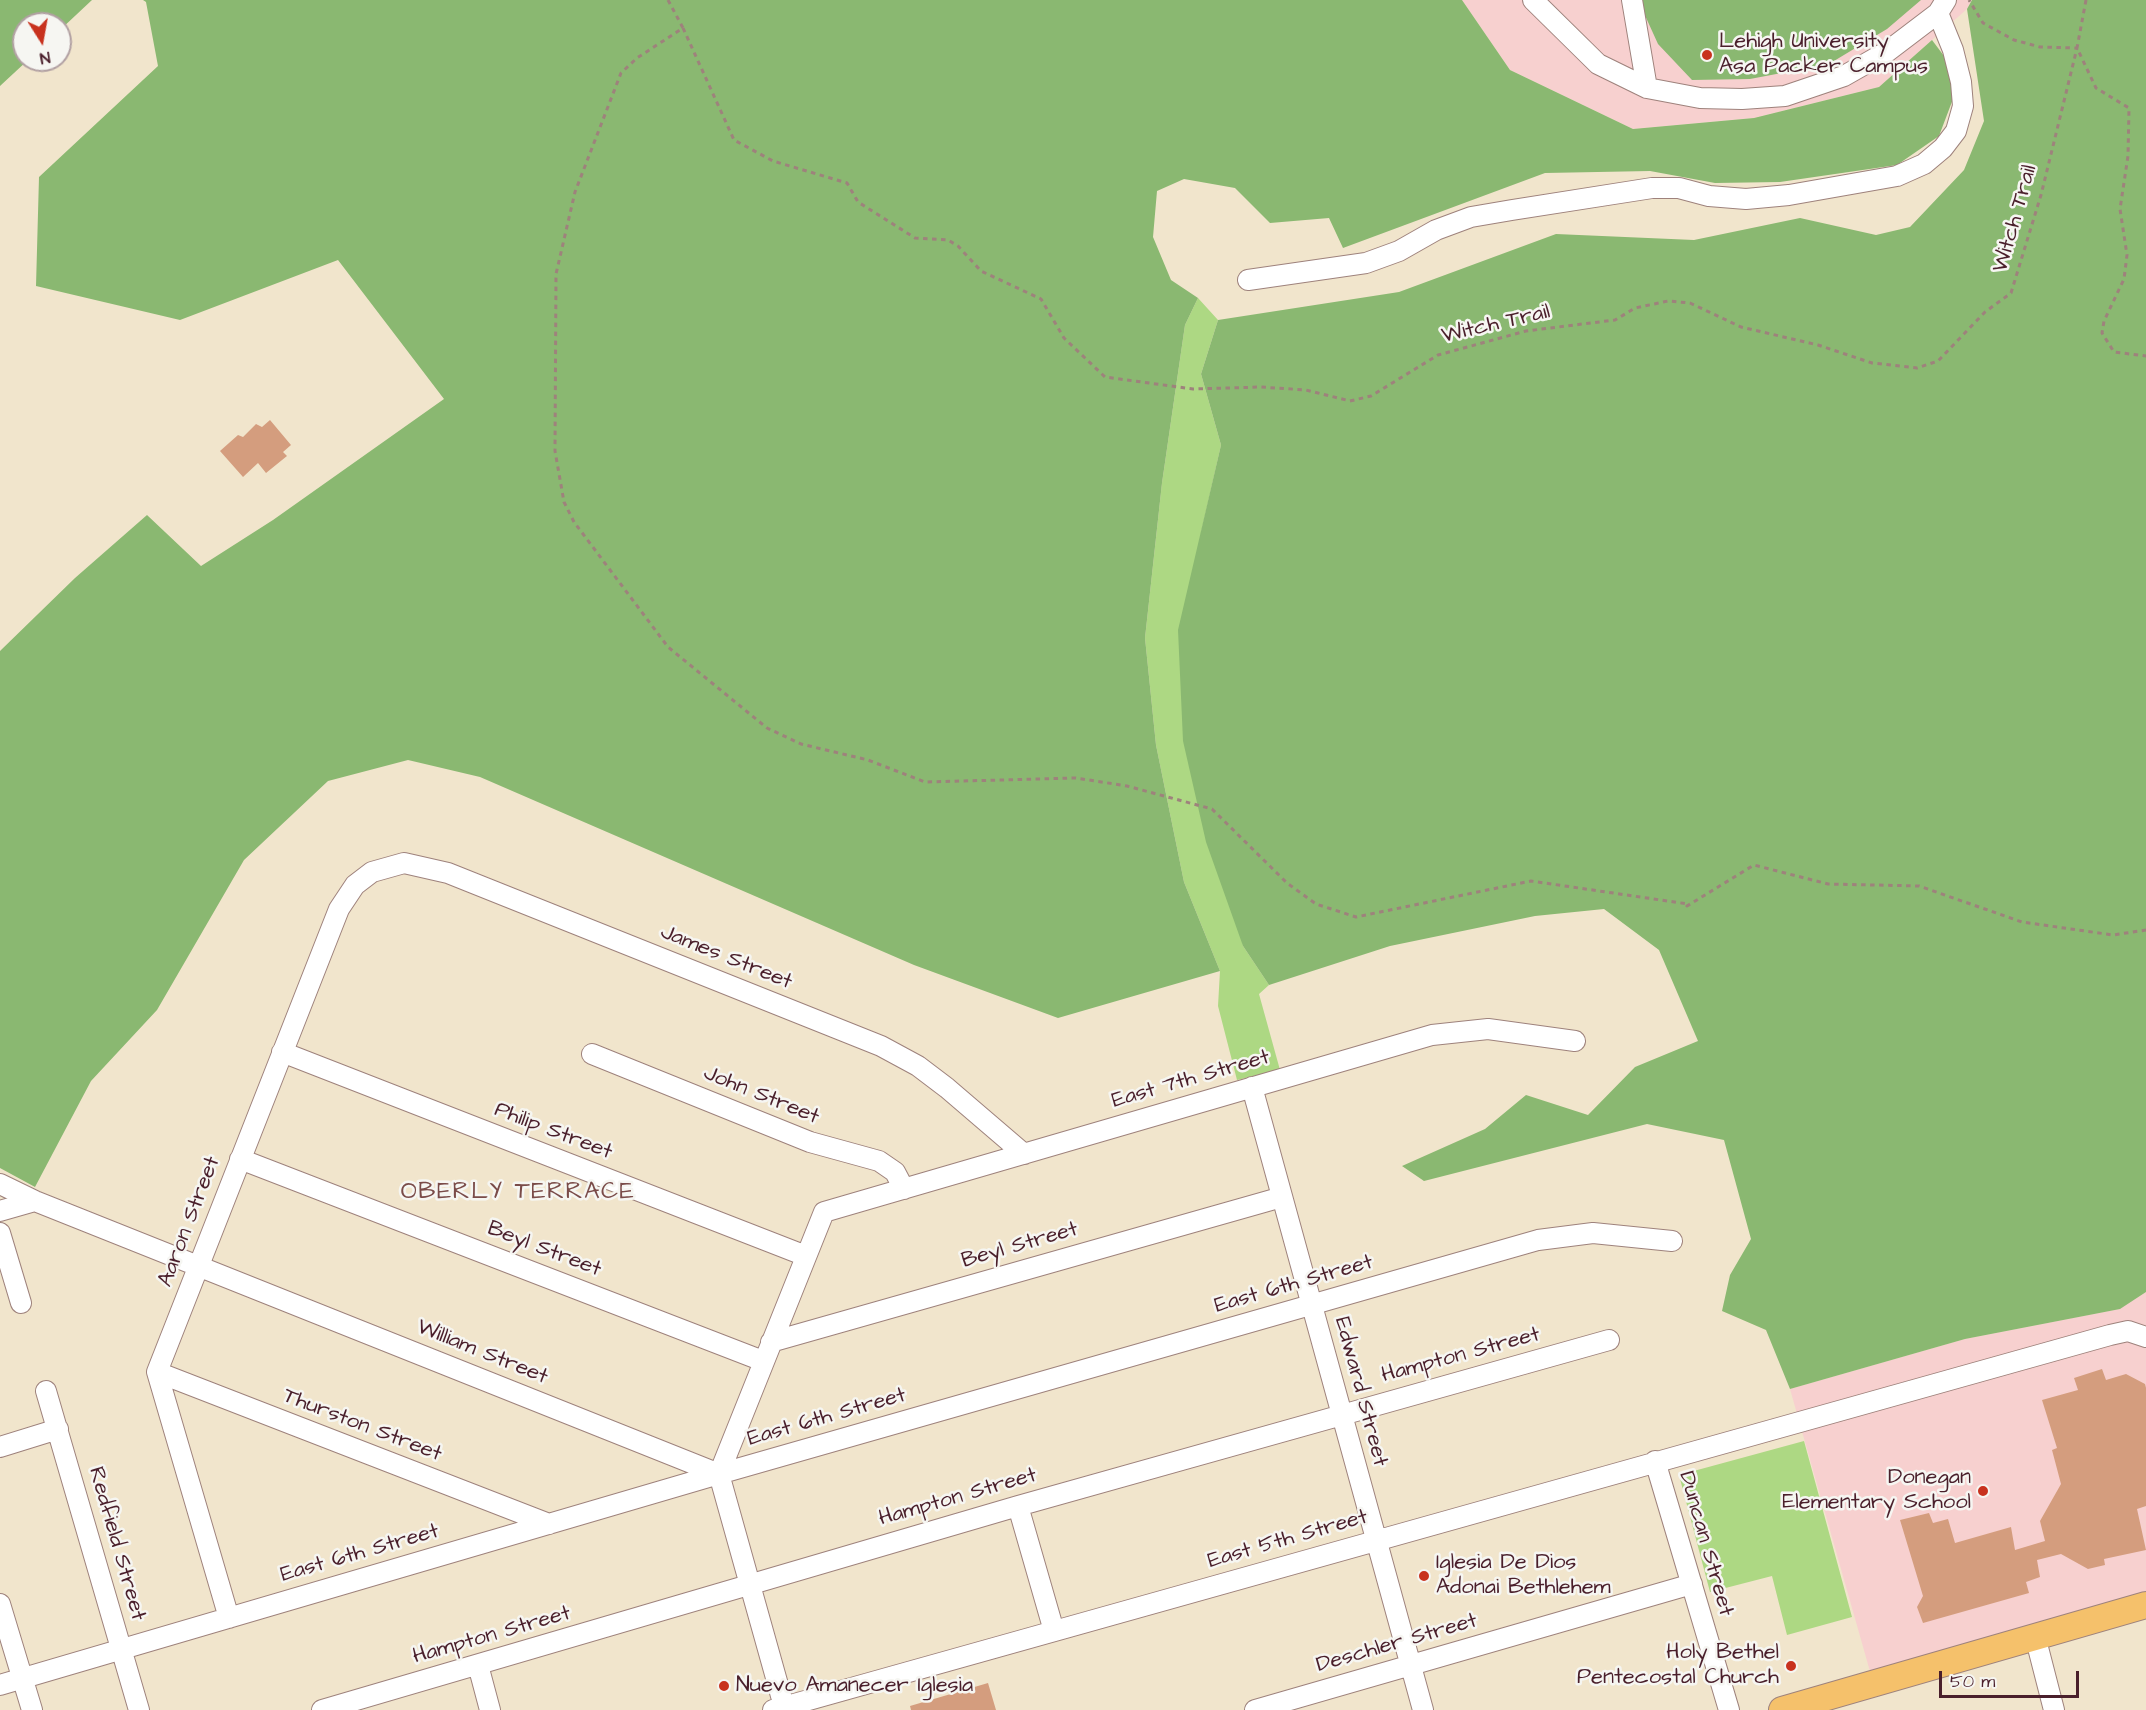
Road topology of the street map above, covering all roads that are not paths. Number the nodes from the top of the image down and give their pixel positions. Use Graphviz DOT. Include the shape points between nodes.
graph roads {
  1 [pos="1533,0"];
  2 [pos="1632,0"];
  3 [pos="1942,6"];
  4 [pos="1647,88"];
  5 [pos="1248,280"];
  6 [pos="382,867"];
  7 [pos="1575,1041"];
  8 [pos="282,1052"];
  9 [pos="592,1054"];
  10 [pos="1252,1087"];
  11 [pos="1024,1154"];
  12 [pos="240,1159"];
  13 [pos="0,1184"];
  14 [pos="904,1189"];
  15 [pos="1282,1197"];
  16 [pos="35,1201"];
  17 [pos="0,1211"];
  18 [pos="0,1233"];
  19 [pos="1672,1241"];
  20 [pos="806,1256"];
  21 [pos="198,1266"];
  22 [pos="21,1303"];
  23 [pos="1311,1305"];
  24 [pos="2146,1337"];
  25 [pos="1609,1340"];
  26 [pos="771,1342"];
  27 [pos="764,1361"];
  28 [pos="157,1372"];
  29 [pos="46,1391"];
  30 [pos="1341,1414"];
  31 [pos="58,1429"];
  32 [pos="0,1447"];
  33 [pos="1655,1461"];
  34 [pos="719,1474"];
  35 [pos="1018,1506"];
  36 [pos="549,1524"];
  37 [pos="1376,1540"];
  38 [pos="750,1584"];
  39 [pos="1692,1584"];
  40 [pos="0,1604"];
  41 [pos="2146,1605"];
  42 [pos="229,1618"];
  43 [pos="1054,1631"];
  44 [pos="2035,1636"];
  45 [pos="122,1649"];
  46 [pos="478,1665"];
  47 [pos="1410,1665"];
  48 [pos="22,1678"];
  49 [pos="0,1685"];
  50 [pos="781,1709"];
  51 [pos="32,1710"];
  52 [pos="139,1710"];
  53 [pos="322,1710"];
  54 [pos="490,1710"];
  55 [pos="1255,1710"];
  56 [pos="1423,1710"];
  57 [pos="1729,1710"];
  58 [pos="1782,1710"];
  59 [pos="2054,1710"];
  1 -- 4 [label="street" via="1598,64"];
  2 -- 4 [label="street"];
  3 -- 4 [label="street" via="1888,51 1844,76 1785,96 1700,98"];
  3 -- 5 [label="street" via="1963,106 1956,131 1943,148 1924,164 1897,176 1746,199 1709,196 1679,188 1652,188 1512,210 1436,230 1399,251 1366,263"];
  6 -- 8 [label="street, Aaron Street" via="355,885 339,909"];
  6 -- 11 [label="street, James Street" via="417,864 448,873 881,1046 918,1066"];
  7 -- 10 [label="street, East 7th Street" via="1488,1029 1450,1031"];
  8 -- 12 [label="street, Aaron Street"];
  8 -- 20 [label="street, Philip Street"];
  9 -- 14 [label="street, John Street" via="810,1142 879,1161 896,1172"];
  10 -- 11 [label="street, East 7th Street"];
  10 -- 15 [label="street, Edward Street"];
  11 -- 14 [label="street, East 7th Street"];
  12 -- 21 [label="street, Aaron Street"];
  12 -- 27 [label="street, Beyl Street"];
  13 -- 16 [label="street, William Street"];
  14 -- 20 [label="street, East 7th Street" via="824,1212"];
  15 -- 23 [label="street, Edward Street"];
  15 -- 26 [label="street, Beyl Street"];
  16 -- 17 [label="street"];
  16 -- 21 [label="street, William Street"];
  18 -- 22 [label="street"];
  19 -- 23 [label="street, East 6th Street" via="1593,1233 1556,1236"];
  20 -- 26 [label="street"];
  21 -- 28 [label="street, Aaron Street"];
  21 -- 34 [label="street, William Street"];
  23 -- 30 [label="street, Edward Street"];
  23 -- 34 [label="street, East 6th Street"];
  24 -- 33 [label="street, East 5th Street" via="2123,1332"];
  25 -- 30 [label="street, Hampton Street"];
  26 -- 27 [label="street"];
  27 -- 34 [label="street"];
  28 -- 36 [label="street, Thurston Street"];
  28 -- 42 [label="street"];
  29 -- 31 [label="street, Redfield Street"];
  30 -- 35 [label="street, Hampton Street"];
  30 -- 37 [label="street, Edward Street"];
  31 -- 32 [label="street"];
  31 -- 45 [label="street, Redfield Street"];
  33 -- 37 [label="street, East 5th Street"];
  33 -- 39 [label="street, Duncan Street"];
  34 -- 36 [label="street, East 6th Street"];
  34 -- 38 [label="street"];
  35 -- 38 [label="street, Hampton Street"];
  35 -- 43 [label="street"];
  36 -- 42 [label="street, East 6th Street"];
  37 -- 43 [label="street, East 5th Street"];
  37 -- 47 [label="street, Edward Street"];
  38 -- 46 [label="street, Hampton Street"];
  38 -- 50 [label="street"];
  39 -- 47 [label="street, Deschler Street"];
  39 -- 57 [label="street, Duncan Street"];
  40 -- 48 [label="street"];
  41 -- 44 [label="main road"];
  42 -- 45 [label="street, East 6th Street"];
  43 -- 50 [label="street, East 5th Street"];
  44 -- 58 [label="main road"];
  44 -- 59 [label="street"];
  45 -- 48 [label="street, East 6th Street"];
  45 -- 52 [label="street, Redfield Street"];
  46 -- 53 [label="street, Hampton Street"];
  46 -- 54 [label="street"];
  47 -- 55 [label="street, Deschler Street"];
  47 -- 56 [label="street, Edward Street"];
  48 -- 49 [label="street, East 6th Street"];
  48 -- 51 [label="street"];
}
